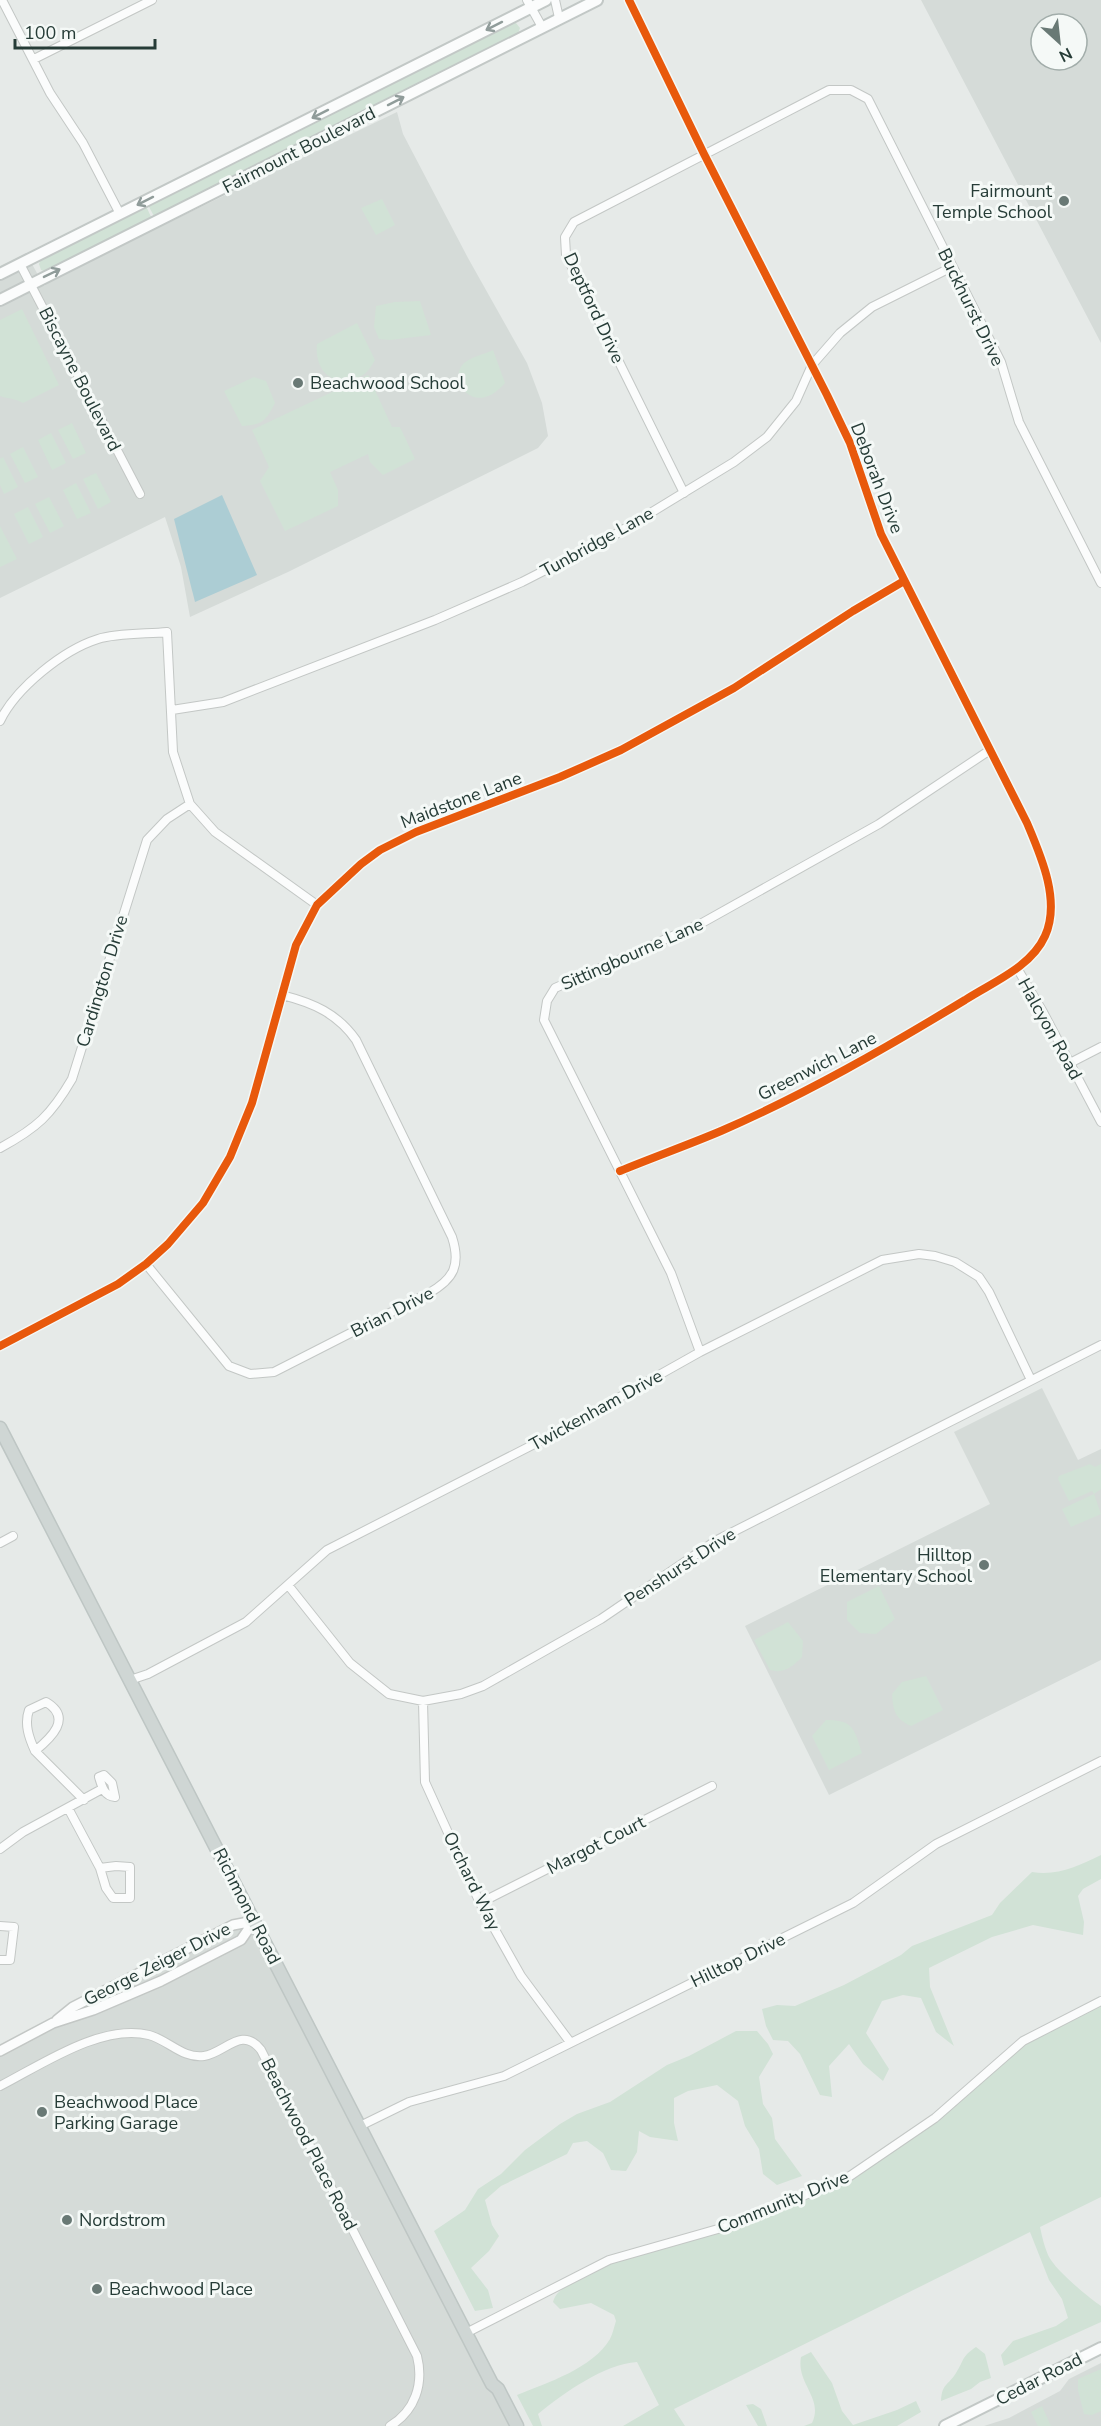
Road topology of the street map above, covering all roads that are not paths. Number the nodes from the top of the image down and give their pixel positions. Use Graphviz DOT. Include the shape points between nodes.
graph roads {
  1 [pos="3,0"];
  2 [pos="152,0"];
  3 [pos="546,0"];
  4 [pos="555,0"];
  5 [pos="597,0"];
  6 [pos="629,0"];
  7 [pos="529,4"];
  8 [pos="559,18"];
  9 [pos="542,27"];
  10 [pos="34,59"];
  11 [pos="704,154"];
  12 [pos="120,214"];
  13 [pos="20,264"];
  14 [pos="952,267"];
  15 [pos="0,274"];
  16 [pos="30,284"];
  17 [pos="0,300"];
  18 [pos="812,366"];
  19 [pos="684,493"];
  20 [pos="140,494"];
  21 [pos="904,581"];
  22 [pos="1101,583"];
  23 [pos="172,710"];
  24 [pos="0,721"];
  25 [pos="990,750"];
  26 [pos="189,804"];
  27 [pos="317,905"];
  28 [pos="1017,968"];
  29 [pos="282,995"];
  30 [pos="1101,1047"];
  31 [pos="1070,1063"];
  32 [pos="1101,1122"];
  33 [pos="0,1148"];
  34 [pos="620,1171"];
  35 [pos="146,1264"];
  36 [pos="1101,1345"];
  37 [pos="0,1346"];
  38 [pos="700,1352"];
  39 [pos="1031,1380"];
  40 [pos="0,1428"];
  41 [pos="13,1536"];
  42 [pos="0,1543"];
  43 [pos="288,1585"];
  44 [pos="130,1680"];
  45 [pos="423,1701"];
  46 [pos="35,1751"];
  47 [pos="1101,1761"];
  48 [pos="712,1786"];
  49 [pos="102,1789"];
  50 [pos="84,1800"];
  51 [pos="68,1808"];
  52 [pos="0,1849"];
  53 [pos="100,1868"];
  54 [pos="480,1903"];
  55 [pos="254,1921"];
  56 [pos="0,1926"];
  57 [pos="0,1960"];
  58 [pos="1101,2001"];
  59 [pos="53,2023"];
  60 [pos="570,2042"];
  61 [pos="0,2051"];
  62 [pos="0,2086"];
  63 [pos="360,2126"];
  64 [pos="466,2333"];
  65 [pos="1101,2348"];
  66 [pos="492,2385"];
  67 [pos="390,2426"];
  68 [pos="509,2426"];
  69 [pos="517,2426"];
  70 [pos="945,2426"];
  1 -- 10 [label="street"];
  2 -- 10 [label="street"];
  3 -- 7 [label="main road, Fairmount Boulevard"];
  4 -- 8 [label="street"];
  5 -- 8 [label="main road, Fairmount Boulevard"];
  6 -- 11 [label="street, Deborah Drive"];
  7 -- 9 [label="street"];
  7 -- 12 [label="main road, Fairmount Boulevard, one-way"];
  8 -- 9 [label="main road, Fairmount Boulevard"];
  16 -- 9 [label="main road, Fairmount Boulevard, one-way"];
  10 -- 12 [label="street"];
  11 -- 14 [label="street, Buckhurst Drive" via="829,90 851,90 868,99"];
  11 -- 18 [label="street, Deborah Drive"];
  11 -- 19 [label="street, Deptford Drive" via="574,222 565,237 566,255"];
  12 -- 13 [label="main road, Fairmount Boulevard"];
  13 -- 15 [label="main road, Fairmount Boulevard"];
  13 -- 16 [label="street, Biscayne Boulevard"];
  14 -- 18 [label="street, Tunbridge Lane" via="872,307 840,333"];
  14 -- 22 [label="street, Buckhurst Drive" via="1000,362 1019,422"];
  16 -- 17 [label="main road, Fairmount Boulevard"];
  16 -- 20 [label="street, Biscayne Boulevard"];
  18 -- 19 [label="street, Tunbridge Lane" via="796,401 767,437"];
  18 -- 21 [label="street, Deborah Drive" via="850,443 881,534"];
  19 -- 23 [label="street, Tunbridge Lane" via="616,534 446,615 223,702"];
  21 -- 25 [label="street, Deborah Drive"];
  21 -- 27 [label="street, Maidstone Lane" via="734,688 621,750 380,850"];
  23 -- 24 [label="street" via="167,632 98,639 56,660 28,683"];
  23 -- 26 [label="street" via="173,752"];
  25 -- 28 [label="street, Deborah Drive" via="1035,842 1051,901 1046,934 1030,958"];
  25 -- 34 [label="street, Sittingbourne Lane" via="879,824 702,923 555,988 547,1001 544,1020"];
  26 -- 27 [label="street" via="215,832"];
  26 -- 33 [label="street, Cardington Drive" via="147,840 72,1079 55,1107 33,1129"];
  27 -- 29 [label="street, Maidstone Lane" via="296,945"];
  28 -- 31 [label="street, Halcyon Road"];
  28 -- 34 [label="street, Greenwich Lane" via="835,1076 721,1131"];
  29 -- 35 [label="street, Maidstone Lane" via="252,1103 230,1157 203,1203"];
  29 -- 35 [label="street, Brian Drive" via="327,1011 356,1040 452,1237 457,1260 454,1271 440,1287 274,1372 250,1374 229,1366"];
  30 -- 31 [label="street"];
  31 -- 32 [label="street, Halcyon Road"];
  34 -- 38 [label="street, Sittingbourne Lane" via="671,1273"];
  35 -- 37 [label="street, Maidstone Lane" via="90,1300"];
  36 -- 39 [label="street, Penshurst Drive"];
  38 -- 39 [label="street, Twickenham Drive" via="882,1260 919,1254 955,1262 979,1277"];
  38 -- 43 [label="street, Twickenham Drive" via="554,1434 327,1550"];
  39 -- 45 [label="street, Penshurst Drive" via="717,1540 602,1619 483,1686"];
  40 -- 44 [label="main road, Richmond Road"];
  41 -- 42 [label="street"];
  43 -- 44 [label="street, Twickenham Drive" via="246,1622"];
  43 -- 45 [label="street, Penshurst Drive" via="350,1663 388,1694"];
  44 -- 55 [label="main road, Richmond Road"];
  45 -- 54 [label="street, Orchard Way" via="425,1782"];
  46 -- 46 [label="street" via="26,1718 29,1710 46,1702 56,1710 59,1719 52,1734"];
  46 -- 50 [label="street"];
  47 -- 60 [label="street, Hilltop Drive" via="936,1845 853,1903"];
  48 -- 54 [label="street, Margot Court"];
  49 -- 50 [label="street"];
  50 -- 51 [label="street"];
  51 -- 52 [label="street" via="22,1832"];
  51 -- 53 [label="street"];
  53 -- 53 [label="street" via="112,1898 130,1898 130,1867"];
  54 -- 60 [label="street, Orchard Way" via="521,1976"];
  55 -- 59 [label="street, George Zeiger Drive" via="233,1924 73,2007"];
  55 -- 59 [label="street, George Zeiger Drive" via="241,1940 138,1993"];
  55 -- 63 [label="main road, Richmond Road"];
  56 -- 57 [label="street" via="14,1927 10,1960"];
  58 -- 64 [label="street, Community Drive" via="1023,2041 935,2118 850,2176 739,2223 609,2260"];
  59 -- 61 [label="street, George Zeiger Drive"];
  60 -- 63 [label="street, Hilltop Drive" via="504,2076 409,2102"];
  62 -- 67 [label="street, Beachwood Place Road" via="90,2041 117,2033 152,2036 197,2056 206,2056 241,2040 254,2043 417,2356 420,2375 415,2400 404,2416"];
  63 -- 64 [label="main road, Richmond Road"];
  64 -- 66 [label="main road, Richmond Road"];
  65 -- 70 [label="main road, Cedar Road"];
  66 -- 68 [label="main road, Richmond Road" via="491,2392"];
  66 -- 69 [label="main road, Richmond Road" via="498,2389"];
}
